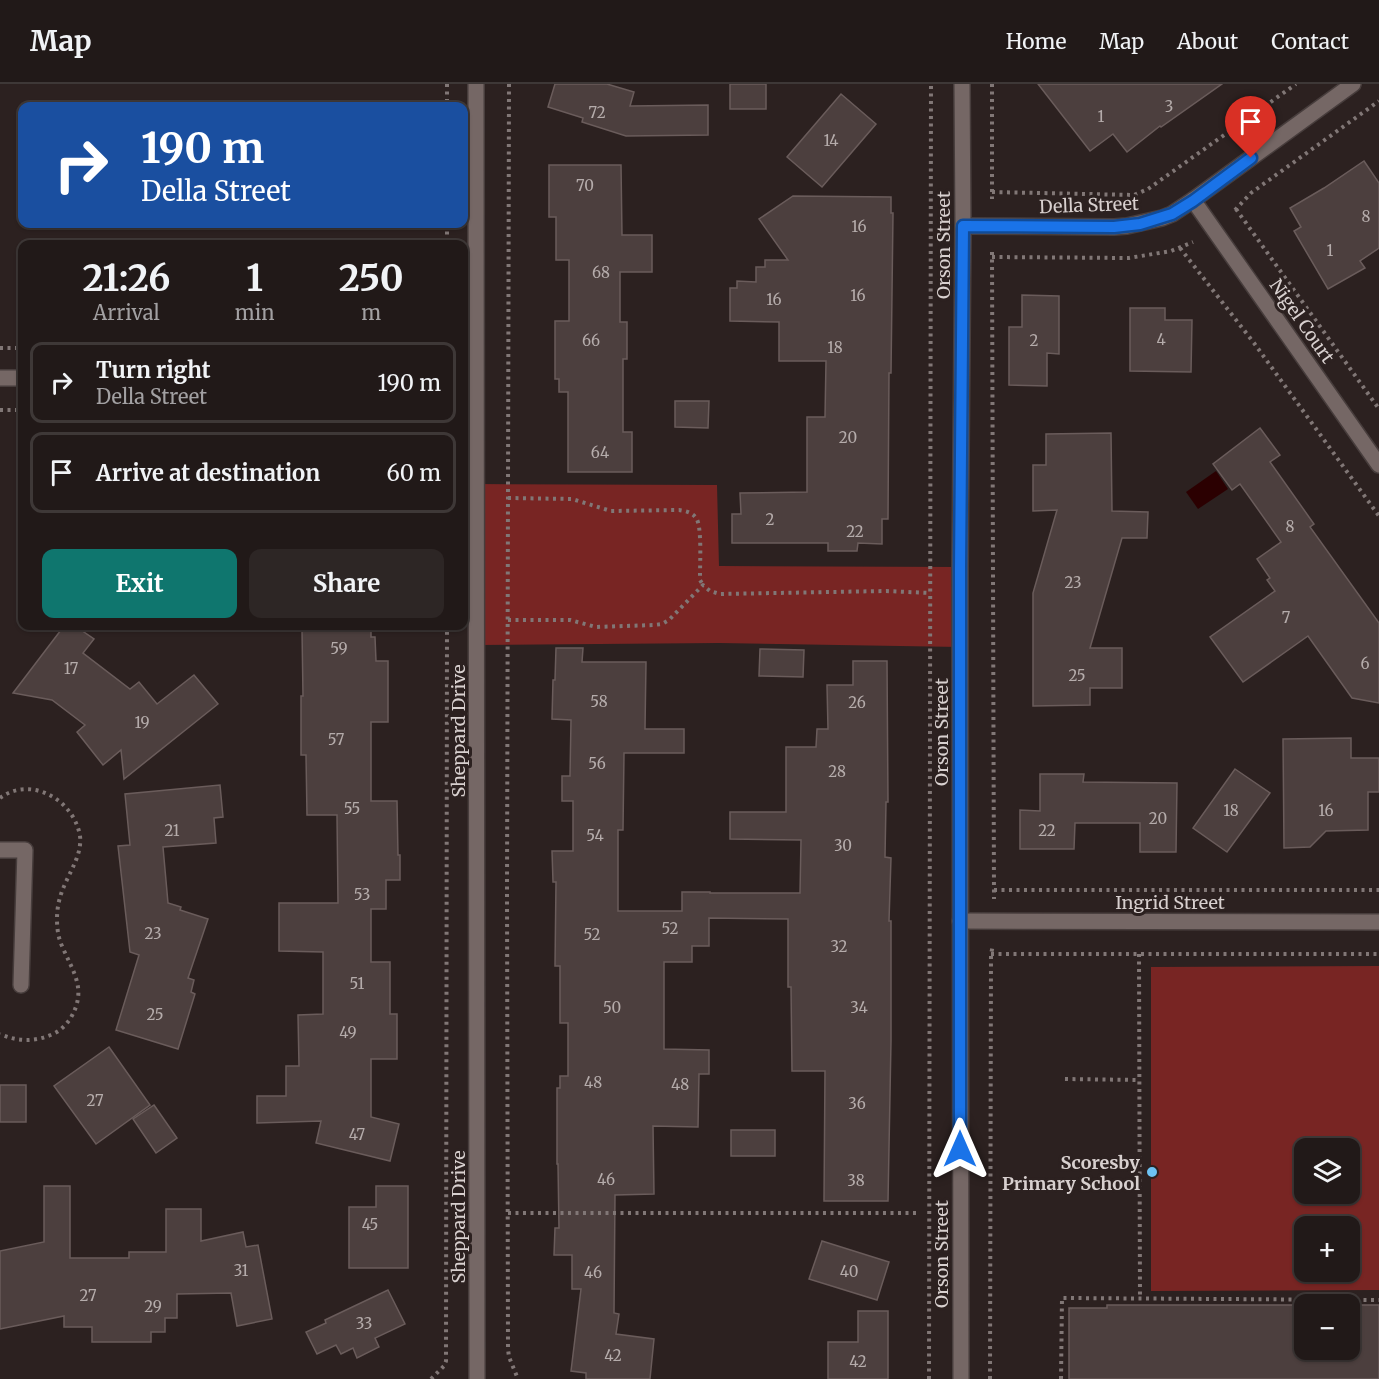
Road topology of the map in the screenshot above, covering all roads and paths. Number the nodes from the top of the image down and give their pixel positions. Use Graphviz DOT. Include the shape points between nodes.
graph roads {
  1 [pos="447,84"];
  2 [pos="476,84"];
  3 [pos="509,84"];
  4 [pos="931,84"];
  5 [pos="963,84"];
  6 [pos="992,84"];
  7 [pos="1296,84"];
  8 [pos="1353,84"];
  9 [pos="1379,101"];
  10 [pos="447,102"];
  11 [pos="993,192"];
  12 [pos="993,200"];
  13 [pos="1193,201"];
  14 [pos="1236,209"];
  15 [pos="1230,214"];
  16 [pos="963,226"];
  17 [pos="1196,241"];
  18 [pos="1180,248"];
  19 [pos="0,348"];
  20 [pos="18,348"];
  21 [pos="0,378"];
  22 [pos="18,378"];
  23 [pos="470,379"];
  24 [pos="1379,409"];
  25 [pos="0,410"];
  26 [pos="18,411"];
  27 [pos="1379,465"];
  28 [pos="508,498"];
  29 [pos="1379,516"];
  30 [pos="703,585"];
  31 [pos="931,593"];
  32 [pos="508,620"];
  33 [pos="447,630"];
  34 [pos="0,798"];
  35 [pos="0,850"];
  36 [pos="994,890"];
  37 [pos="1379,890"];
  38 [pos="994,902"];
  39 [pos="960,921"];
  40 [pos="1379,922"];
  41 [pos="993,945"];
  42 [pos="991,954"];
  43 [pos="1139,954"];
  44 [pos="1379,954"];
  45 [pos="21,985"];
  46 [pos="0,1034"];
  47 [pos="1065,1079"];
  48 [pos="1140,1080"];
  49 [pos="508,1213"];
  50 [pos="918,1213"];
  51 [pos="1140,1299"];
  52 [pos="1379,1300"];
  53 [pos="431,1379"];
  54 [pos="477,1379"];
  55 [pos="518,1379"];
  56 [pos="929,1379"];
  57 [pos="960,1379"];
  58 [pos="990,1379"];
  59 [pos="1061,1379"];
  1 -- 10 [label="path"];
  2 -- 23 [label="street, Sheppard Drive"];
  3 -- 28 [label="path"];
  4 -- 31 [label="path"];
  5 -- 16 [label="street, Orson Street"];
  6 -- 11 [label="path"];
  7 -- 11 [label="path" via="1140,193"];
  8 -- 13 [label="street, Della Street"];
  9 -- 14 [label="path" via="1251,193"];
  11 -- 12 [label="path"];
  13 -- 16 [label="street, Della Street" via="1162,218 1127,226"];
  13 -- 27 [label="street, Nigel Court"];
  14 -- 15 [label="path"];
  14 -- 24 [label="path"];
  16 -- 39 [label="street, Orson Street"];
  17 -- 18 [label="path"];
  18 -- 29 [label="path"];
  18 -- 36 [label="path" via="1129,258 993,255"];
  19 -- 20 [label="path"];
  21 -- 22 [label="street"];
  23 -- 54 [label="street, Sheppard Drive"];
  25 -- 26 [label="path"];
  28 -- 30 [label="path" via="572,500 611,511 679,510 694,515 700,525"];
  28 -- 32 [label="path"];
  30 -- 31 [label="path" via="720,594"];
  30 -- 32 [label="path" via="669,620 654,626 596,627 570,620"];
  31 -- 56 [label="path"];
  32 -- 49 [label="path"];
  33 -- 53 [label="path" via="446,1361"];
  34 -- 46 [label="path" via="8,792 39,790 64,805 80,837 80,848 57,909 61,945 76,977 76,1009 56,1033 43,1038 11,1039"];
  35 -- 45 [label="street" via="25,850"];
  36 -- 37 [label="path"];
  36 -- 38 [label="path"];
  39 -- 40 [label="street, Ingrid Street"];
  39 -- 57 [label="street, Orson Street"];
  41 -- 42 [label="path"];
  42 -- 43 [label="path"];
  42 -- 58 [label="path"];
  43 -- 44 [label="path"];
  43 -- 48 [label="path"];
  47 -- 48 [label="path"];
  48 -- 51 [label="path"];
  49 -- 50 [label="path"];
  49 -- 55 [label="path" via="508,1349"];
  51 -- 52 [label="path"];
  51 -- 59 [label="path" via="1062,1298"];
}
